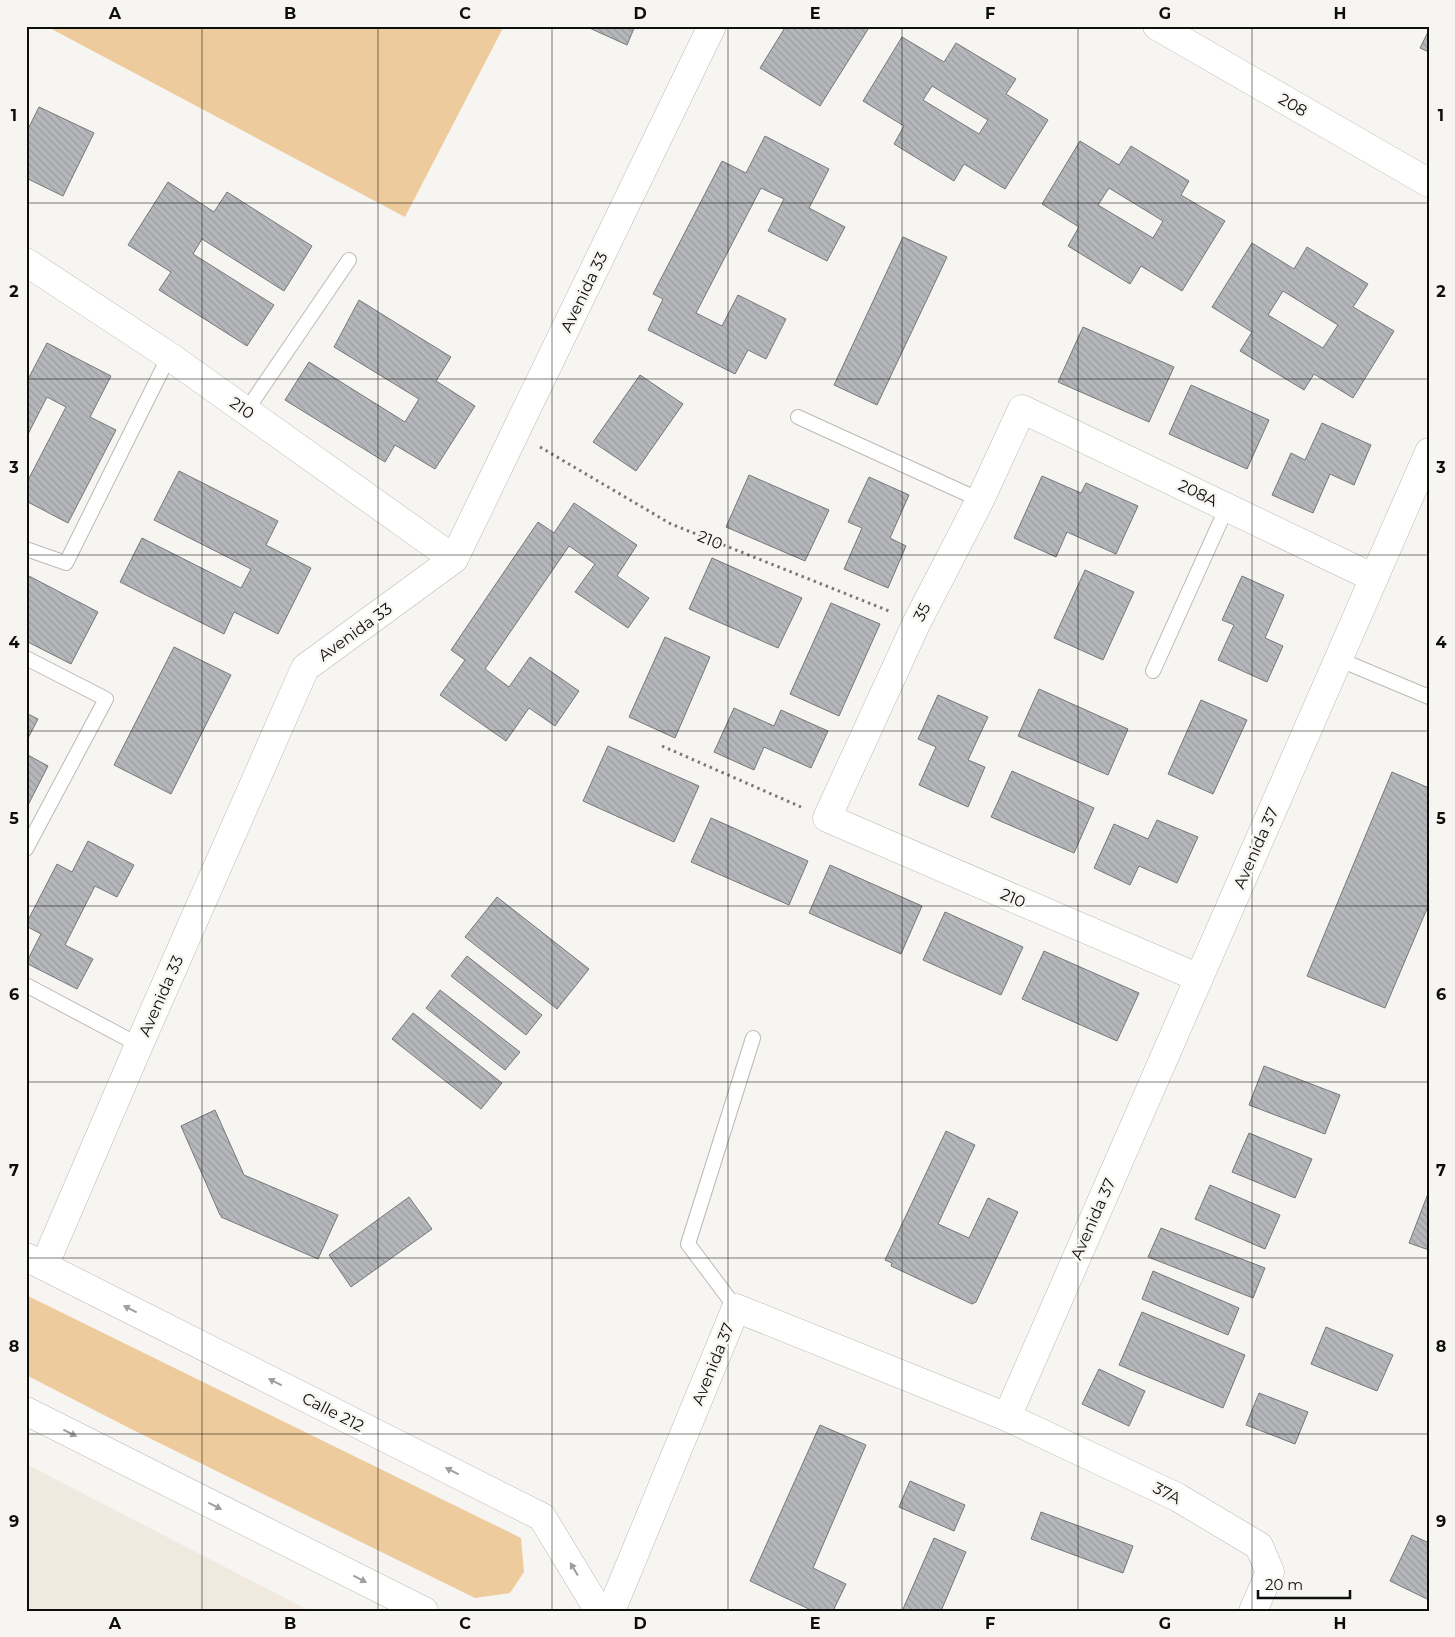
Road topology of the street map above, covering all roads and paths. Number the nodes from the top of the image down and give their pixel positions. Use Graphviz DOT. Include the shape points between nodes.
graph roads {
  1 [pos="712,26"];
  2 [pos="1157,26"];
  3 [pos="1429,183"];
  4 [pos="349,260"];
  5 [pos="26,262"];
  6 [pos="168,356"];
  7 [pos="1022,409"];
  8 [pos="246,411"];
  9 [pos="798,417"];
  10 [pos="516,433"];
  11 [pos="1429,452"];
  12 [pos="980,500"];
  13 [pos="1227,507"];
  14 [pos="26,550"];
  15 [pos="454,559"];
  16 [pos="1374,578"];
  17 [pos="917,622"];
  18 [pos="26,658"];
  19 [pos="1338,659"];
  20 [pos="1153,671"];
  21 [pos="1429,697"];
  22 [pos="662,746"];
  23 [pos="827,818"];
  24 [pos="26,849"];
  25 [pos="1199,978"];
  26 [pos="26,985"];
  27 [pos="754,1038"];
  28 [pos="139,1046"];
  29 [pos="35,1262"];
  30 [pos="736,1308"];
  31 [pos="26,1411"];
  32 [pos="1006,1417"];
  33 [pos="424,1611"];
  34 [pos="599,1611"];
  35 [pos="611,1611"];
  36 [pos="1253,1611"];
  1 -- 10 [label="street, Avenida 33"];
  2 -- 3 [label="street, 208"];
  4 -- 8 [label="lane"];
  5 -- 6 [label="street, 210"];
  6 -- 8 [label="street, 210"];
  6 -- 14 [label="lane" via="66,563"];
  7 -- 12 [label="street, 35"];
  7 -- 13 [label="street, 208A"];
  8 -- 15 [label="street, 210"];
  9 -- 12 [label="lane"];
  10 -- 15 [label="street, Avenida 33"];
  10 -- 17 [label="path, 210" via="671,524"];
  11 -- 16 [label="street, Avenida 37"];
  12 -- 17 [label="street, 35"];
  13 -- 16 [label="street, 208A"];
  13 -- 20 [label="lane"];
  15 -- 28 [label="street, Avenida 33" via="305,668"];
  16 -- 19 [label="street, Avenida 37"];
  17 -- 23 [label="street, 35"];
  18 -- 24 [label="lane" via="106,699"];
  19 -- 21 [label="lane"];
  19 -- 25 [label="street, Avenida 37"];
  22 -- 23 [label="path"];
  23 -- 25 [label="street, 210"];
  25 -- 32 [label="street, Avenida 37"];
  26 -- 28 [label="lane"];
  27 -- 30 [label="lane" via="688,1244"];
  28 -- 29 [label="street, Avenida 33"];
  34 -- 29 [label="street, Calle 212, one-way" via="542,1517"];
  30 -- 32 [label="street, Avenida 37"];
  30 -- 35 [label="street, Avenida 37"];
  31 -- 33 [label="street, one-way"];
  32 -- 36 [label="street, 37A" via="1177,1497 1259,1546 1270,1572"];
}
